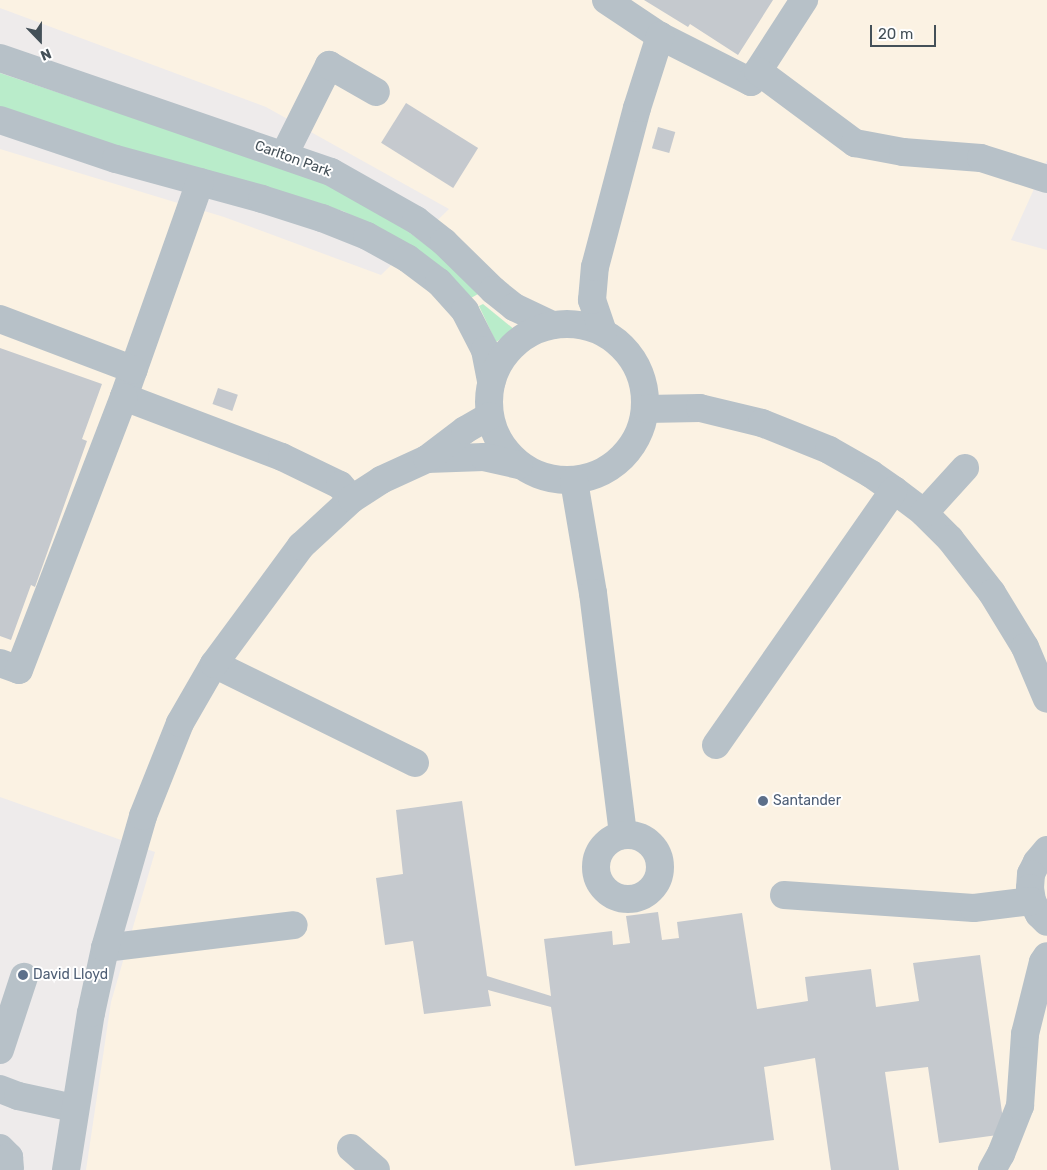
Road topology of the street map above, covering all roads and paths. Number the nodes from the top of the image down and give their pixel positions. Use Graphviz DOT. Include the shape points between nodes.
graph roads {
  1 [pos="606,0"];
  2 [pos="804,0"];
  3 [pos="660,36"];
  4 [pos="0,58"];
  5 [pos="758,71"];
  6 [pos="376,92"];
  7 [pos="0,120"];
  8 [pos="284,155"];
  9 [pos="1047,180"];
  10 [pos="200,182"];
  11 [pos="0,319"];
  12 [pos="552,325"];
  13 [pos="604,332"];
  14 [pos="134,370"];
  15 [pos="491,382"];
  16 [pos="124,397"];
  17 [pos="646,409"];
  18 [pos="490,416"];
  19 [pos="427,459"];
  20 [pos="519,465"];
  21 [pos="965,468"];
  22 [pos="574,481"];
  23 [pos="894,490"];
  24 [pos="352,499"];
  25 [pos="924,513"];
  26 [pos="0,663"];
  27 [pos="214,664"];
  28 [pos="1047,699"];
  29 [pos="716,745"];
  30 [pos="415,763"];
  31 [pos="623,835"];
  32 [pos="1047,850"];
  33 [pos="784,895"];
  34 [pos="1039,912"];
  35 [pos="294,925"];
  36 [pos="105,948"];
  37 [pos="1047,956"];
  38 [pos="24,977"];
  39 [pos="0,1050"];
  40 [pos="0,1089"];
  41 [pos="74,1108"];
  42 [pos="351,1148"];
  43 [pos="66,1170"];
  44 [pos="376,1170"];
  45 [pos="992,1170"];
  1 -- 3 [label="street"];
  2 -- 5 [label="street"];
  3 -- 5 [label="street" via="751,82"];
  3 -- 13 [label="street" via="637,108 595,266 592,300"];
  4 -- 8 [label="street, Carlton Park"];
  5 -- 9 [label="street" via="855,143 903,152 981,158"];
  6 -- 8 [label="street" via="329,64"];
  7 -- 10 [label="street" via="116,159"];
  8 -- 12 [label="street, Carlton Park" via="331,172 416,220 514,307"];
  10 -- 14 [label="street"];
  10 -- 15 [label="street" via="322,218 367,236 406,258 439,282 464,311 484,350"];
  11 -- 14 [label="street"];
  12 -- 13 [label="street" via="578,324"];
  12 -- 15 [label="street" via="531,332 513,345 499,362"];
  13 -- 17 [label="street" via="622,346 636,364 644,386"];
  14 -- 16 [label="street"];
  15 -- 18 [label="street"];
  16 -- 24 [label="street" via="282,457 340,485"];
  16 -- 26 [label="street" via="18,670"];
  17 -- 22 [label="street" via="639,435 623,458 601,473"];
  17 -- 23 [label="street" via="700,408 762,423 829,450"];
  18 -- 19 [label="street" via="465,430"];
  18 -- 20 [label="street" via="500,443"];
  19 -- 20 [label="street" via="484,457"];
  19 -- 24 [label="street" via="381,480"];
  20 -- 22 [label="street" via="555,480"];
  21 -- 25 [label="street"];
  22 -- 31 [label="street" via="593,594"];
  23 -- 25 [label="street"];
  23 -- 29 [label="street"];
  24 -- 27 [label="street" via="301,546"];
  25 -- 28 [label="street" via="992,593 1024,647"];
  27 -- 30 [label="street"];
  27 -- 36 [label="street" via="180,723 143,816"];
  32 -- 34 [label="street" via="1031,874 1030,888"];
  33 -- 34 [label="street"];
  35 -- 36 [label="street"];
  36 -- 41 [label="street"];
  37 -- 45 [label="street" via="1025,1034 1020,1106"];
  38 -- 39 [label="street"];
  40 -- 41 [label="street"];
  41 -- 43 [label="street"];
  42 -- 44 [label="street"];
}
